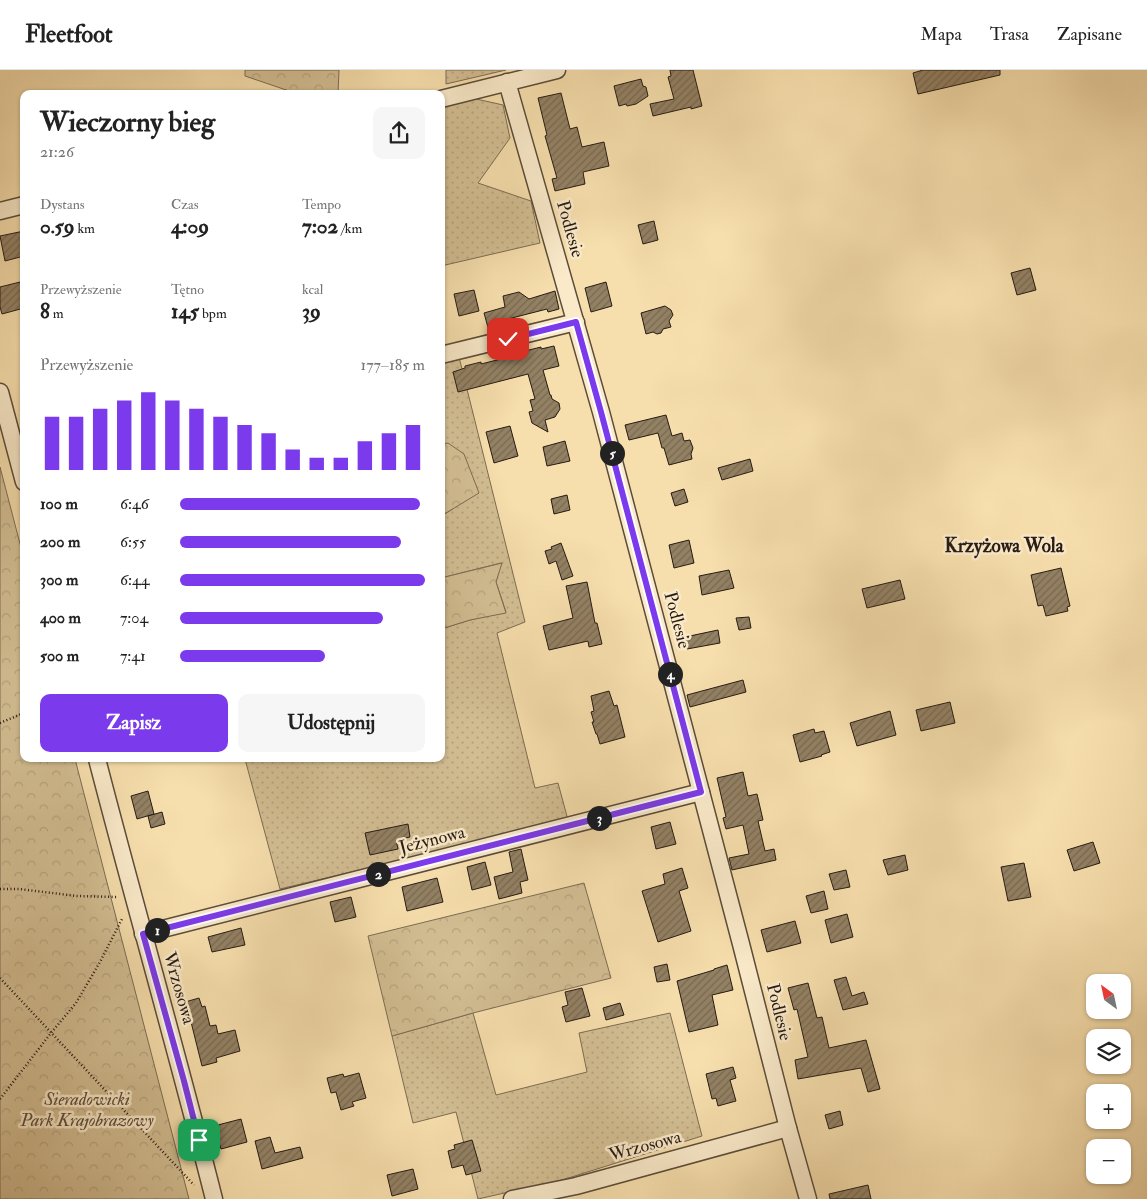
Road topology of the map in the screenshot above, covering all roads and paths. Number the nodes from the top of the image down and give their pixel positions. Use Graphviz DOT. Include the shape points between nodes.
graph roads {
  1 [pos="557,70"];
  2 [pos="508,82"];
  3 [pos="445,98"];
  4 [pos="20,206"];
  5 [pos="0,211"];
  6 [pos="576,322"];
  7 [pos="445,354"];
  8 [pos="0,392"];
  9 [pos="20,467"];
  10 [pos="20,715"];
  11 [pos="0,722"];
  12 [pos="98,762"];
  13 [pos="701,792"];
  14 [pos="0,889"];
  15 [pos="133,897"];
  16 [pos="143,934"];
  17 [pos="0,978"];
  18 [pos="51,1033"];
  19 [pos="0,1099"];
  20 [pos="788,1128"];
  21 [pos="194,1185"];
  22 [pos="214,1199"];
  23 [pos="512,1199"];
  24 [pos="808,1199"];
  1 -- 2 [label="street"];
  2 -- 3 [label="street"];
  2 -- 6 [label="street, Podlesie"];
  4 -- 5 [label="street"];
  6 -- 7 [label="street"];
  6 -- 13 [label="street, Podlesie"];
  8 -- 9 [label="street"];
  10 -- 11 [label="path"];
  12 -- 15 [label="street, Wrzosowa"];
  13 -- 16 [label="street, Jeżynowa"];
  13 -- 20 [label="street, Podlesie"];
  14 -- 15 [label="path"];
  15 -- 16 [label="street, Wrzosowa"];
  15 -- 18 [label="path" via="76,1003"];
  16 -- 22 [label="street, Wrzosowa"];
  17 -- 18 [label="path"];
  18 -- 19 [label="path"];
  18 -- 21 [label="path"];
  20 -- 23 [label="street, Wrzosowa" via="576,1186"];
  20 -- 24 [label="street, Podlesie"];
}
